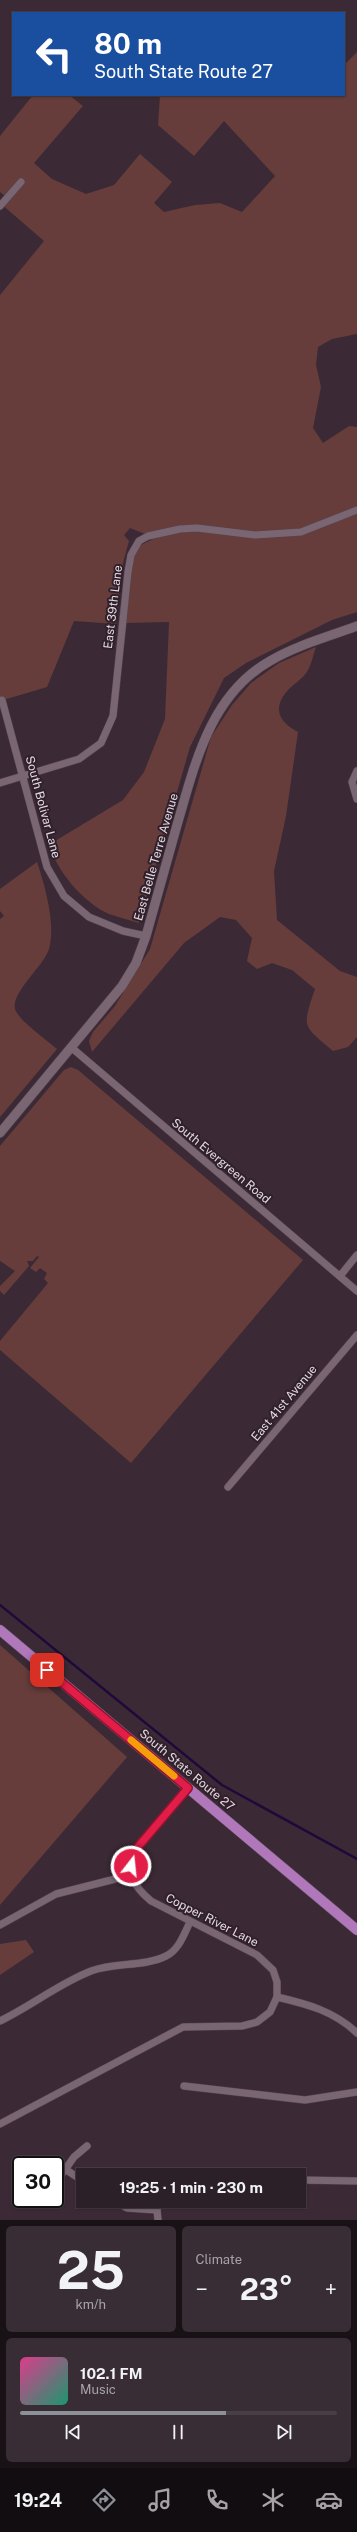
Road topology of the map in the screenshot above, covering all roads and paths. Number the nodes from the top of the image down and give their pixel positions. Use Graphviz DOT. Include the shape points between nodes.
graph roads {
  1 [pos="21,182"];
  2 [pos="0,206"];
  3 [pos="357,510"];
  4 [pos="357,626"];
  5 [pos="2,700"];
  6 [pos="357,771"];
  7 [pos="23,776"];
  8 [pos="0,783"];
  9 [pos="357,799"];
  10 [pos="146,936"];
  11 [pos="72,1048"];
  12 [pos="0,1133"];
  13 [pos="357,1255"];
  14 [pos="340,1276"];
  15 [pos="357,1291"];
  16 [pos="357,1334"];
  17 [pos="228,1487"];
  18 [pos="0,1630"];
  19 [pos="188,1788"];
  20 [pos="131,1876"];
  21 [pos="190,1922"];
  22 [pos="0,1925"];
  23 [pos="357,1930"];
  24 [pos="277,1997"];
  25 [pos="0,2021"];
  26 [pos="357,2033"];
  27 [pos="184,2086"];
  28 [pos="357,2092"];
  29 [pos="0,2124"];
  30 [pos="87,2146"];
  31 [pos="65,2169"];
  32 [pos="76,2176"];
  33 [pos="306,2180"];
  34 [pos="357,2181"];
  35 [pos="128,2208"];
  36 [pos="157,2210"];
  37 [pos="158,2220"];
  1 -- 2 [label="street"];
  3 -- 7 [label="street, East 39th Lane" via="301,532 256,535 197,528 148,536 139,541 131,555 128,572 113,716 101,743 79,760"];
  4 -- 10 [label="street, East Belle Terre Avenue" via="269,661 240,684 216,715 199,751"];
  5 -- 7 [label="street, South Bolivar Lane"];
  6 -- 9 [label="street" via="352,782"];
  7 -- 8 [label="street, East 39th Lane"];
  7 -- 10 [label="street, South Bolivar Lane" via="47,867 64,896 89,917 123,931"];
  10 -- 11 [label="street, East Belle Terre Avenue" via="136,963 122,986"];
  11 -- 12 [label="street, East Belle Terre Avenue"];
  11 -- 14 [label="street, South Evergreen Road"];
  13 -- 14 [label="street"];
  14 -- 15 [label="street, South Evergreen Road"];
  16 -- 17 [label="street, East 41st Avenue"];
  18 -- 19 [label="main road, South State Route 27"];
  19 -- 20 [label="street" via="137,1848 132,1858"];
  19 -- 23 [label="main road, South State Route 27"];
  20 -- 21 [label="street, Copper River Lane" via="137,1889 151,1901"];
  20 -- 22 [label="street" via="56,1894"];
  21 -- 24 [label="street, Copper River Lane" via="257,1955 272,1970 277,1982"];
  21 -- 25 [label="street" via="178,1945 167,1956 152,1961 118,1964 90,1972"];
  24 -- 26 [label="street" via="317,2007 346,2023"];
  24 -- 29 [label="street" via="270,2012 257,2022 242,2026 183,2027"];
  27 -- 28 [label="street" via="305,2100"];
  30 -- 31 [label="street"];
  31 -- 32 [label="street"];
  33 -- 34 [label="street"];
  35 -- 36 [label="street"];
  36 -- 37 [label="street"];
}
